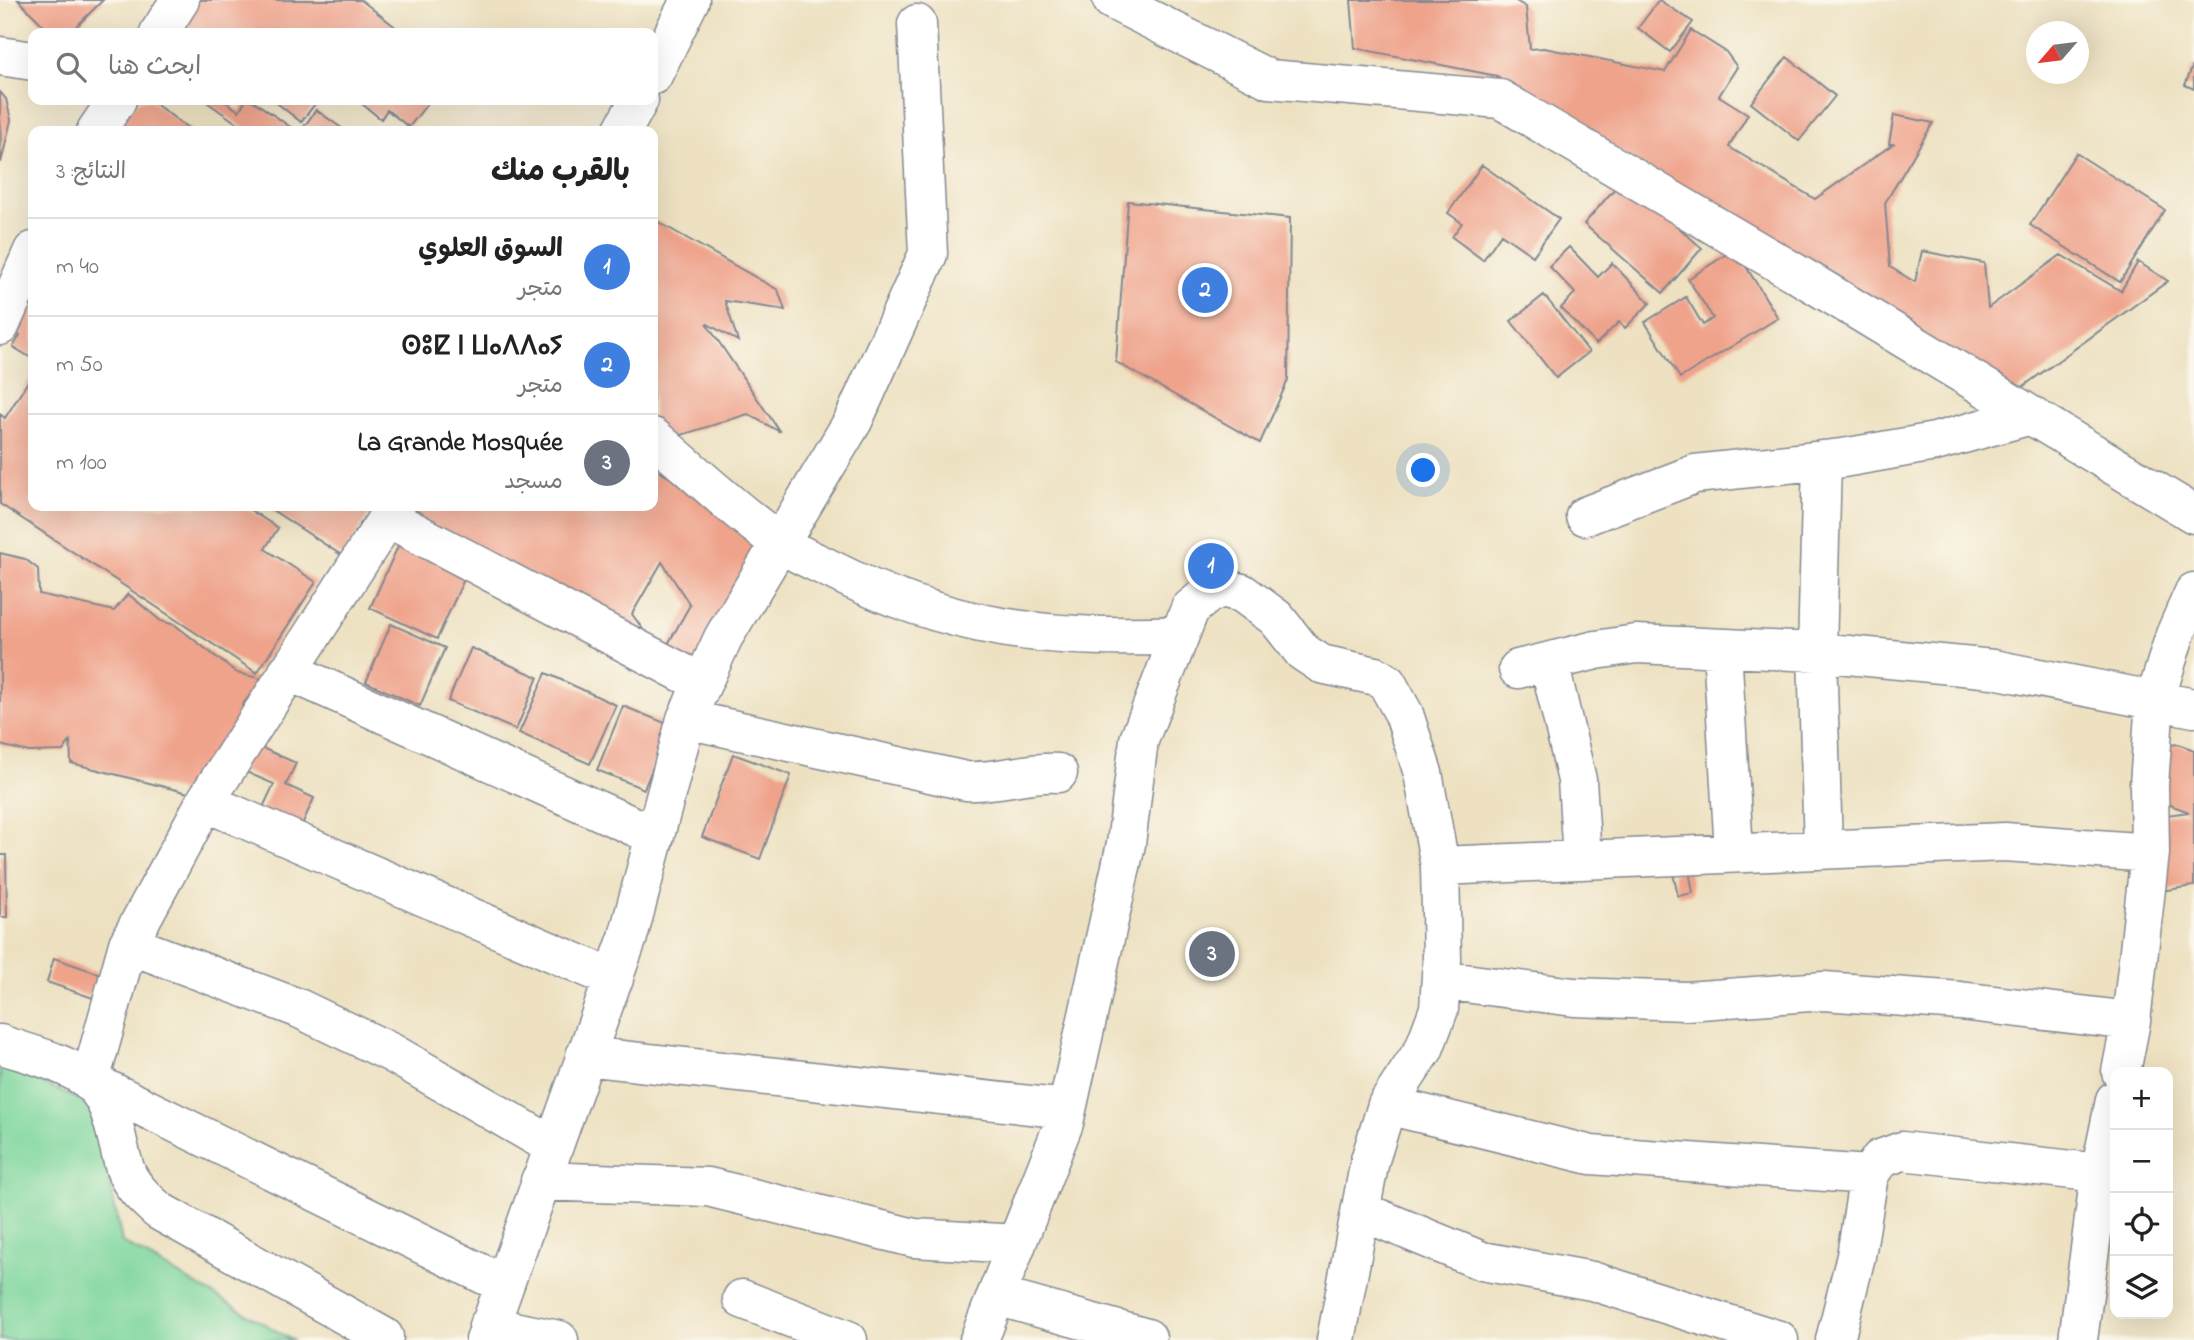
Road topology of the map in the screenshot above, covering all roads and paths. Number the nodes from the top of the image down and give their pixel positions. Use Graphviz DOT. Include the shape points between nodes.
graph roads {
  1 [pos="179,0"];
  2 [pos="690,0"];
  3 [pos="1112,0"];
  4 [pos="917,24"];
  5 [pos="162,28"];
  6 [pos="0,56"];
  7 [pos="28,60"];
  8 [pos="658,65"];
  9 [pos="114,105"];
  10 [pos="636,105"];
  11 [pos="99,126"];
  12 [pos="625,126"];
  13 [pos="28,262"];
  14 [pos="0,326"];
  15 [pos="2031,415"];
  16 [pos="658,441"];
  17 [pos="1822,460"];
  18 [pos="392,512"];
  19 [pos="2194,514"];
  20 [pos="1585,516"];
  21 [pos="780,544"];
  22 [pos="2194,592"];
  23 [pos="1180,635"];
  24 [pos="1722,648"];
  25 [pos="1817,652"];
  26 [pos="288,671"];
  27 [pos="702,683"];
  28 [pos="2155,699"];
  29 [pos="2194,708"];
  30 [pos="686,719"];
  31 [pos="1058,773"];
  32 [pos="205,802"];
  33 [pos="653,835"];
  34 [pos="1823,848"];
  35 [pos="1734,852"];
  36 [pos="2150,853"];
  37 [pos="1582,859"];
  38 [pos="1440,866"];
  39 [pos="128,944"];
  40 [pos="614,979"];
  41 [pos="1441,980"];
  42 [pos="2131,1021"];
  43 [pos="0,1044"];
  44 [pos="585,1056"];
  45 [pos="2122,1067"];
  46 [pos="90,1081"];
  47 [pos="1387,1105"];
  48 [pos="1067,1109"];
  49 [pos="2110,1124"];
  50 [pos="553,1146"];
  51 [pos="2100,1173"];
  52 [pos="1869,1175"];
  53 [pos="540,1181"];
  54 [pos="1361,1211"];
  55 [pos="1017,1244"];
  56 [pos="503,1284"];
  57 [pos="996,1296"];
  58 [pos="742,1299"];
  59 [pos="486,1333"];
  60 [pos="384,1337"];
  61 [pos="1147,1338"];
  62 [pos="559,1340"];
  63 [pos="848,1340"];
  64 [pos="979,1340"];
  65 [pos="1336,1340"];
  66 [pos="1779,1340"];
  67 [pos="1835,1340"];
  68 [pos="2078,1340"];
  1 -- 5 [label="street"];
  2 -- 8 [label="street"];
  3 -- 15 [label="street" via="1269,79 1500,99"];
  4 -- 21 [label="street" via="928,254 853,421"];
  6 -- 7 [label="street"];
  9 -- 11 [label="street"];
  10 -- 12 [label="street"];
  13 -- 14 [label="street"];
  15 -- 17 [label="street" via="1935,442"];
  15 -- 19 [label="street"];
  16 -- 21 [label="street"];
  17 -- 20 [label="street" via="1695,474"];
  17 -- 25 [label="street"];
  18 -- 26 [label="street"];
  18 -- 27 [label="street"];
  21 -- 23 [label="street" via="878,593 952,619 1028,632 1117,638"];
  21 -- 27 [label="street" via="723,638"];
  22 -- 28 [label="street"];
  23 -- 38 [label="street" via="1190,610 1221,588 1242,593 1276,618 1303,652 1321,664 1376,676 1387,683 1404,714 1423,773"];
  23 -- 48 [label="street" via="1139,740 1126,844"];
  24 -- 25 [label="street"];
  24 -- 35 [label="street"];
  24 -- 37 [label="street" via="1636,644 1534,665 1577,780"];
  25 -- 28 [label="street" via="1993,670"];
  25 -- 34 [label="street"];
  26 -- 32 [label="street"];
  26 -- 33 [label="street"];
  27 -- 30 [label="street"];
  28 -- 29 [label="street"];
  28 -- 36 [label="street"];
  30 -- 31 [label="street" via="966,781"];
  30 -- 33 [label="street"];
  32 -- 39 [label="street"];
  32 -- 40 [label="street"];
  33 -- 40 [label="street"];
  34 -- 35 [label="street"];
  34 -- 36 [label="street" via="2004,842"];
  35 -- 37 [label="street"];
  36 -- 42 [label="street"];
  37 -- 38 [label="street"];
  38 -- 41 [label="street"];
  39 -- 46 [label="street"];
  39 -- 50 [label="street" via="298,1007 392,1053"];
  40 -- 44 [label="street"];
  41 -- 42 [label="street" via="1574,997 1686,1001 1824,991"];
  41 -- 47 [label="street" via="1439,1009 1424,1049"];
  42 -- 45 [label="street"];
  43 -- 46 [label="street"];
  44 -- 48 [label="street"];
  44 -- 50 [label="street"];
  46 -- 56 [label="street"];
  46 -- 60 [label="street" via="108,1109 128,1175 159,1210"];
  47 -- 52 [label="street" via="1591,1155"];
  47 -- 54 [label="street"];
  48 -- 55 [label="street"];
  49 -- 51 [label="street"];
  50 -- 53 [label="street"];
  51 -- 52 [label="street" via="1902,1151 1880,1159"];
  51 -- 68 [label="street"];
  52 -- 67 [label="street" via="1856,1256"];
  53 -- 55 [label="street" via="708,1187 914,1238"];
  53 -- 56 [label="street"];
  54 -- 65 [label="street"];
  54 -- 66 [label="street" via="1482,1261 1592,1282"];
  55 -- 57 [label="street"];
  56 -- 59 [label="street"];
  57 -- 61 [label="street"];
  57 -- 64 [label="street"];
  58 -- 63 [label="street"];
  59 -- 62 [label="street"];
}
